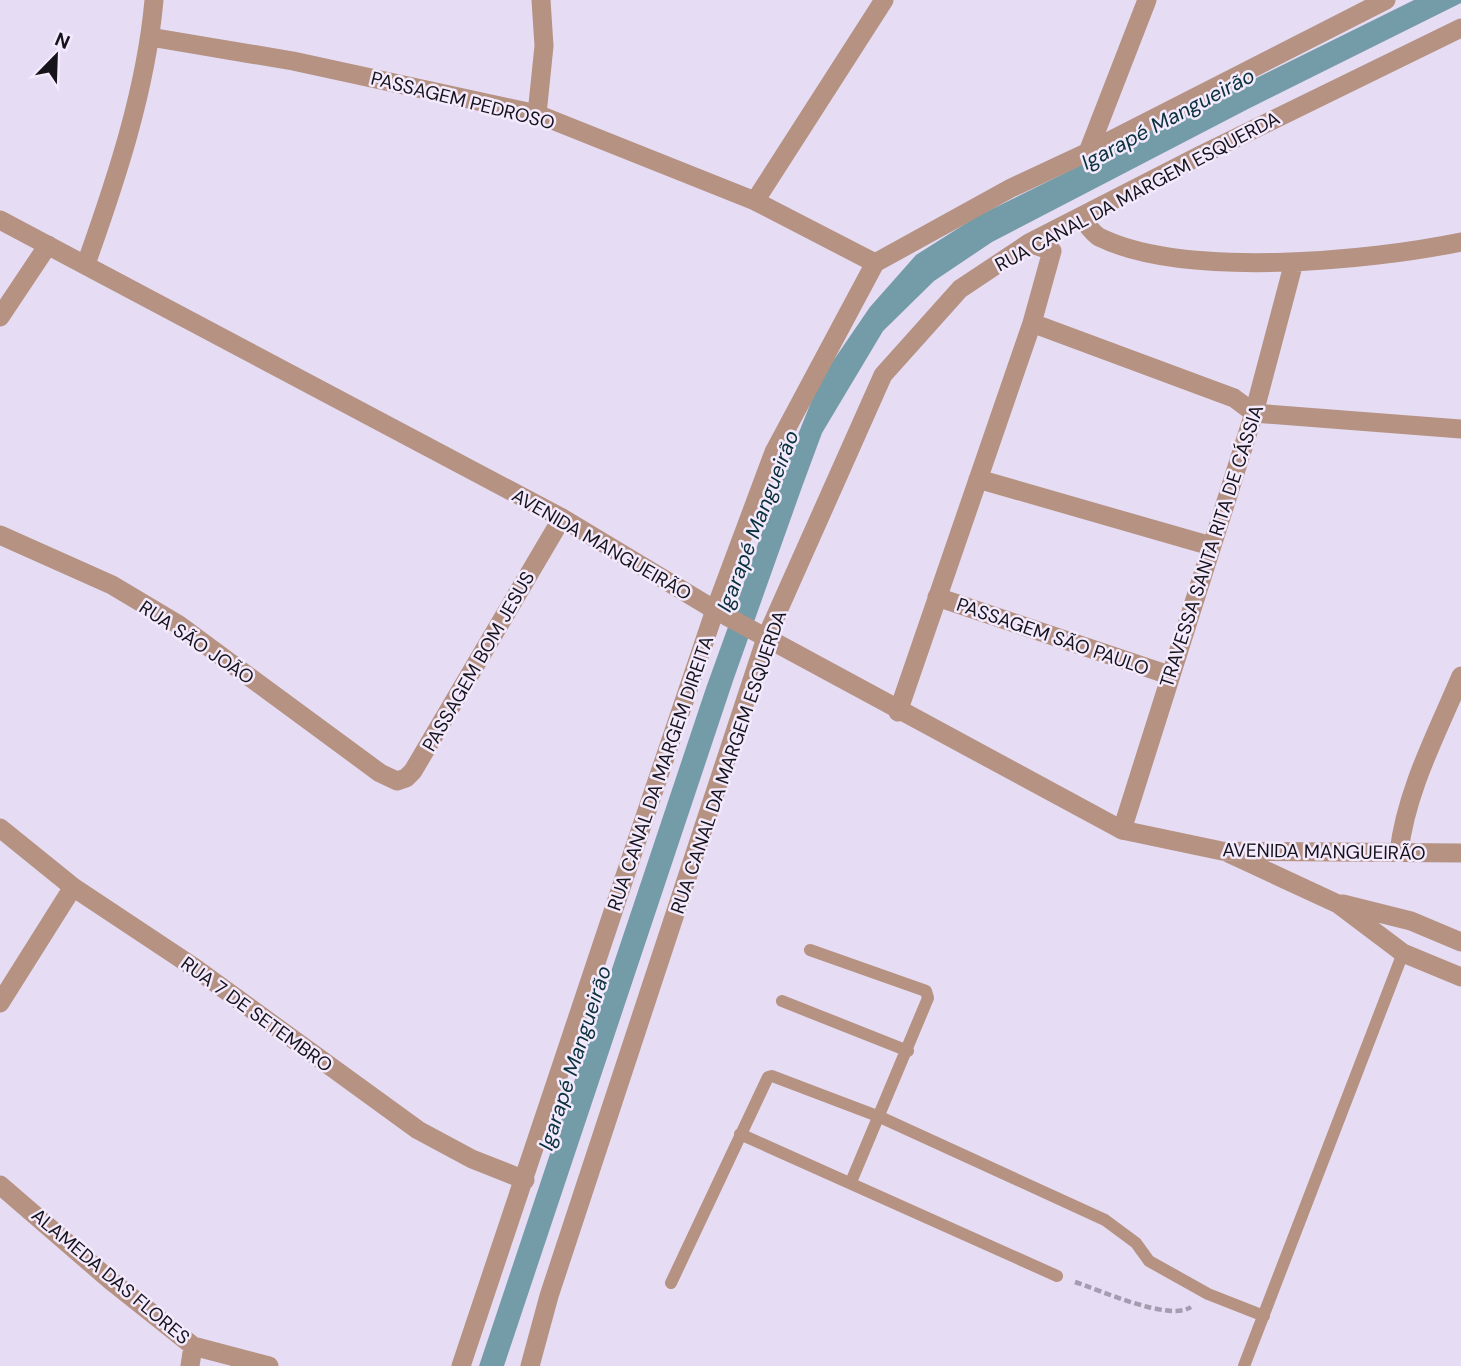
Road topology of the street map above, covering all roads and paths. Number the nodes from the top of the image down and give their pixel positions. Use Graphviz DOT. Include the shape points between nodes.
graph roads {
  1 [pos="154,0"];
  2 [pos="541,0"];
  3 [pos="884,0"];
  4 [pos="1147,0"];
  5 [pos="1386,0"];
  6 [pos="1461,28"];
  7 [pos="150,37"];
  8 [pos="537,114"];
  9 [pos="1088,152"];
  10 [pos="755,201"];
  11 [pos="1081,217"];
  12 [pos="0,220"];
  13 [pos="1461,242"];
  14 [pos="1029,243"];
  15 [pos="48,245"];
  16 [pos="875,262"];
  17 [pos="1294,262"];
  18 [pos="86,264"];
  19 [pos="0,317"];
  20 [pos="1032,323"];
  21 [pos="1254,412"];
  22 [pos="1461,429"];
  23 [pos="978,479"];
  24 [pos="562,518"];
  25 [pos="0,535"];
  26 [pos="1211,546"];
  27 [pos="937,597"];
  28 [pos="715,610"];
  29 [pos="766,638"];
  30 [pos="1169,675"];
  31 [pos="1461,676"];
  32 [pos="898,712"];
  33 [pos="380,773"];
  34 [pos="0,828"];
  35 [pos="1122,830"];
  36 [pos="1222,850"];
  37 [pos="1399,852"];
  38 [pos="1461,853"];
  39 [pos="73,887"];
  40 [pos="1332,902"];
  41 [pos="1461,942"];
  42 [pos="810,950"];
  43 [pos="1403,953"];
  44 [pos="1461,977"];
  45 [pos="782,1001"];
  46 [pos="0,1003"];
  47 [pos="908,1051"];
  48 [pos="880,1117"];
  49 [pos="740,1134"];
  50 [pos="525,1180"];
  51 [pos="851,1182"];
  52 [pos="0,1185"];
  53 [pos="1057,1276"];
  54 [pos="671,1283"];
  55 [pos="1208,1294"];
  56 [pos="1264,1316"];
  57 [pos="194,1346"];
  58 [pos="190,1366"];
  59 [pos="269,1366"];
  60 [pos="461,1366"];
  61 [pos="530,1366"];
  62 [pos="1244,1366"];
  1 -- 7 [label="street"];
  2 -- 8 [label="street" via="544,46"];
  3 -- 10 [label="street"];
  4 -- 9 [label="street"];
  5 -- 9 [label="street"];
  6 -- 11 [label="street, RUA CANAL DA MARGEM ESQUERDA"];
  7 -- 8 [label="street, PASSAGEM PEDROSO" via="293,61"];
  7 -- 18 [label="street" via="114,187"];
  8 -- 10 [label="street, PASSAGEM PEDROSO"];
  9 -- 16 [label="street" via="1000,193"];
  10 -- 16 [label="street, PASSAGEM PEDROSO"];
  11 -- 14 [label="street, RUA CANAL DA MARGEM ESQUERDA"];
  11 -- 17 [label="street" via="1096,236 1136,249 1189,258"];
  12 -- 15 [label="street, AVENIDA MANGUEIRÃO"];
  13 -- 17 [label="street" via="1401,255"];
  14 -- 20 [label="street" via="1052,251"];
  14 -- 29 [label="street, RUA CANAL DA MARGEM ESQUERDA" via="960,289 883,375"];
  15 -- 18 [label="street, AVENIDA MANGUEIRÃO"];
  15 -- 19 [label="street"];
  16 -- 28 [label="street, RUA CANAL DA MARGEM DIREITA" via="774,452"];
  17 -- 21 [label="street, TRAVESSA SANTA RITA DE CÁSSIA"];
  18 -- 24 [label="street, AVENIDA MANGUEIRÃO"];
  20 -- 21 [label="street" via="1234,398"];
  20 -- 23 [label="street"];
  21 -- 22 [label="street"];
  21 -- 26 [label="street, TRAVESSA SANTA RITA DE CÁSSIA"];
  23 -- 26 [label="street"];
  23 -- 27 [label="street"];
  24 -- 28 [label="street, AVENIDA MANGUEIRÃO"];
  24 -- 33 [label="street, PASSAGEM BOM JESUS" via="413,771 397,781"];
  25 -- 33 [label="street, RUA SÃO JOÃO" via="111,585 179,625"];
  26 -- 30 [label="street, TRAVESSA SANTA RITA DE CÁSSIA"];
  27 -- 30 [label="street, PASSAGEM SÃO PAULO"];
  27 -- 32 [label="street"];
  28 -- 29 [label="street, AVENIDA MANGUEIRÃO"];
  28 -- 50 [label="street, RUA CANAL DA MARGEM DIREITA"];
  29 -- 32 [label="street, AVENIDA MANGUEIRÃO"];
  29 -- 61 [label="street, RUA CANAL DA MARGEM ESQUERDA" via="549,1296"];
  30 -- 35 [label="street, TRAVESSA SANTA RITA DE CÁSSIA"];
  31 -- 37 [label="street" via="1415,786"];
  32 -- 35 [label="street, AVENIDA MANGUEIRÃO"];
  34 -- 39 [label="street, RUA 7 DE SETEMBRO"];
  35 -- 36 [label="street, AVENIDA MANGUEIRÃO"];
  36 -- 37 [label="street, AVENIDA MANGUEIRÃO"];
  36 -- 40 [label="street"];
  37 -- 38 [label="street, AVENIDA MANGUEIRÃO"];
  39 -- 46 [label="street"];
  39 -- 50 [label="street, RUA 7 DE SETEMBRO" via="195,968 418,1130"];
  40 -- 41 [label="street" via="1410,921"];
  40 -- 43 [label="street"];
  42 -- 47 [label="lane" via="926,991 928,1003"];
  43 -- 44 [label="street"];
  43 -- 56 [label="lane"];
  45 -- 47 [label="lane"];
  47 -- 48 [label="lane"];
  48 -- 49 [label="lane" via="768,1077"];
  48 -- 51 [label="lane"];
  48 -- 55 [label="lane" via="1105,1220 1136,1243 1149,1261"];
  49 -- 51 [label="lane"];
  49 -- 54 [label="lane"];
  50 -- 60 [label="street, RUA CANAL DA MARGEM DIREITA"];
  51 -- 53 [label="lane"];
  52 -- 57 [label="street, ALAMEDA DAS FLORES"];
  53 -- 55 [label="path" via="1147,1307 1174,1311 1186,1311"];
  55 -- 56 [label="lane"];
  56 -- 62 [label="lane"];
  57 -- 58 [label="street"];
  57 -- 59 [label="street, ALAMEDA DAS FLORES"];
}
